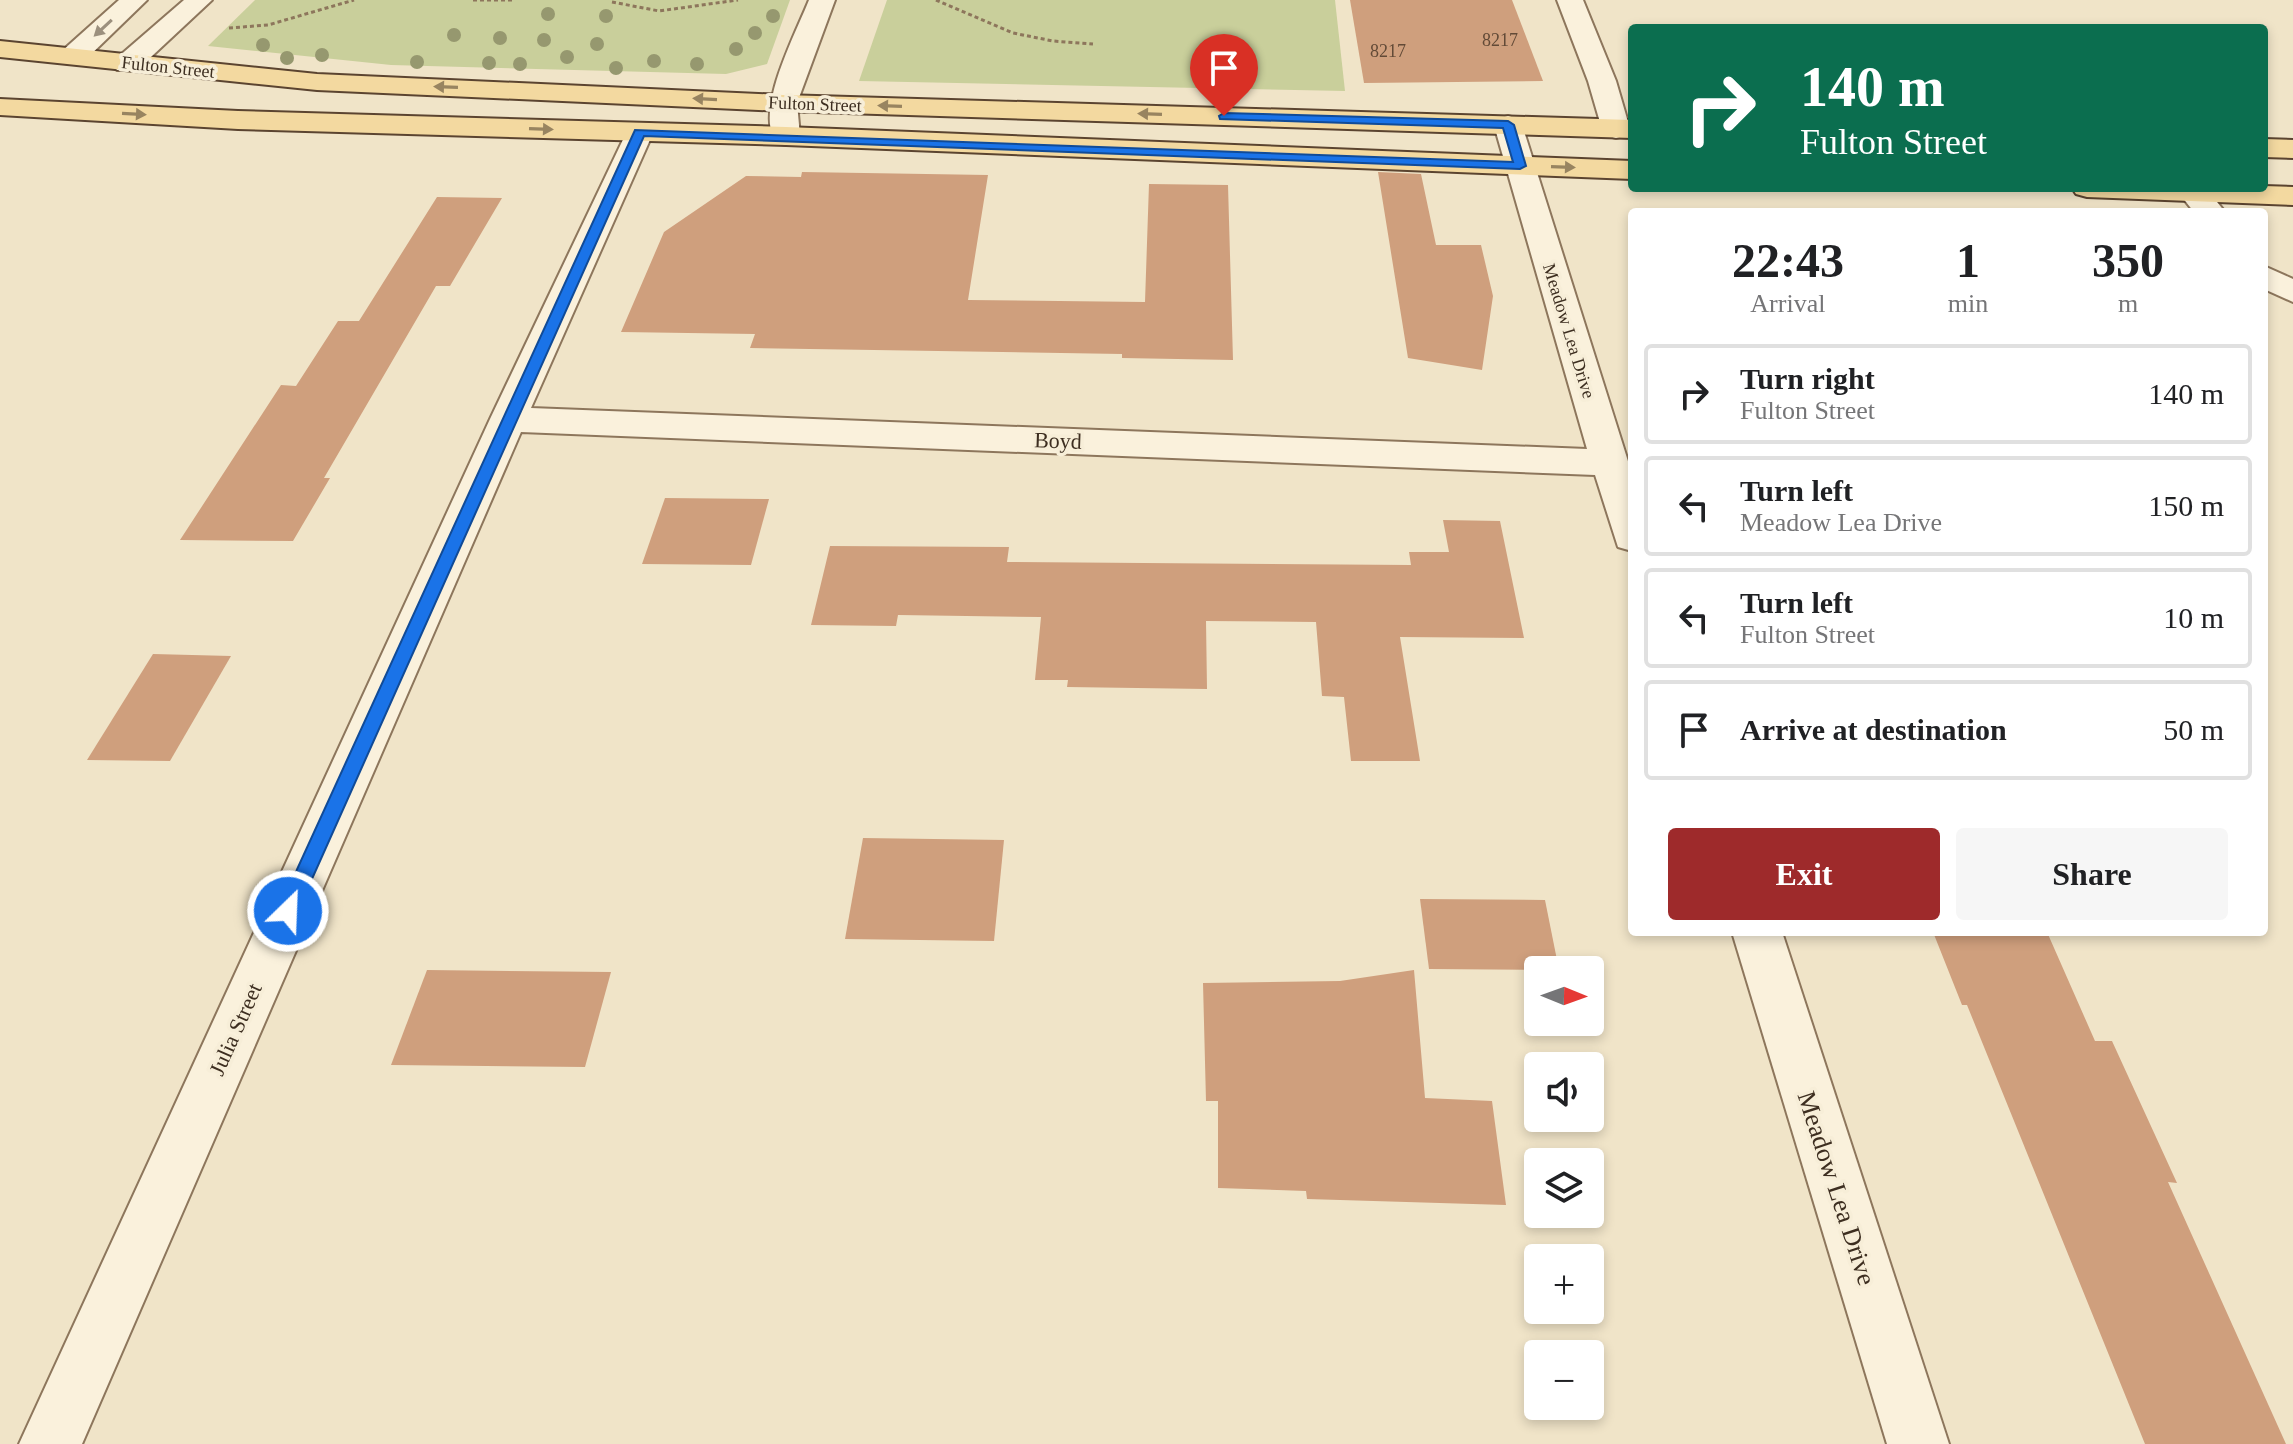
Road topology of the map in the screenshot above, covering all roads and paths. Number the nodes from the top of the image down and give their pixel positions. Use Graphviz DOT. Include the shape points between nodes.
graph roads {
  1 [pos="134,0"];
  2 [pos="199,0"];
  3 [pos="354,0"];
  4 [pos="473,0"];
  5 [pos="513,0"];
  6 [pos="738,0"];
  7 [pos="822,0"];
  8 [pos="936,0"];
  9 [pos="1570,0"];
  10 [pos="612,2"];
  11 [pos="224,27"];
  12 [pos="1093,44"];
  13 [pos="0,49"];
  14 [pos="72,57"];
  15 [pos="127,64"];
  16 [pos="783,103"];
  17 [pos="4,107"];
  18 [pos="71,111"];
  19 [pos="1508,125"];
  20 [pos="1624,129"];
  21 [pos="639,133"];
  22 [pos="786,136"];
  23 [pos="2268,148"];
  24 [pos="2293,149"];
  25 [pos="1520,166"];
  26 [pos="1628,170"];
  27 [pos="2120,192"];
  28 [pos="2293,196"];
  29 [pos="2202,202"];
  30 [pos="2268,278"];
  31 [pos="2293,292"];
  32 [pos="508,419"];
  33 [pos="1609,463"];
  34 [pos="1628,524"];
  35 [pos="1758,936"];
  36 [pos="50,1444"];
  37 [pos="1918,1444"];
  1 -- 14 [label="street, one-way"];
  2 -- 15 [label="street"];
  3 -- 11 [label="path" via="268,25"];
  4 -- 5 [label="path"];
  6 -- 10 [label="path" via="666,12"];
  7 -- 16 [label="street"];
  8 -- 12 [label="path" via="1028,37"];
  9 -- 20 [label="street"];
  13 -- 14 [label="main road, Fulton Street"];
  14 -- 15 [label="main road, Fulton Street"];
  14 -- 17 [label="main road"];
  16 -- 15 [label="main road, Fulton Street, one-way" via="317,82"];
  15 -- 18 [label="main road"];
  19 -- 16 [label="main road, Fulton Street, one-way"];
  16 -- 22 [label="street"];
  17 -- 18 [label="main road, Fulton Street"];
  18 -- 21 [label="main road, Fulton Street, one-way"];
  19 -- 20 [label="main road, Fulton Street"];
  19 -- 25 [label="street, Meadow Lea Drive"];
  21 -- 22 [label="main road, Fulton Street"];
  21 -- 32 [label="street, Julia Street"];
  22 -- 25 [label="main road, Fulton Street"];
  23 -- 24 [label="main road"];
  25 -- 26 [label="main road, Fulton Street, one-way"];
  25 -- 33 [label="street, Meadow Lea Drive"];
  27 -- 29 [label="main road"];
  28 -- 29 [label="main road"];
  30 -- 31 [label="street"];
  32 -- 33 [label="street, Boyd"];
  32 -- 36 [label="street, Julia Street"];
  33 -- 34 [label="street, Meadow Lea Drive"];
  35 -- 37 [label="street, Meadow Lea Drive"];
}
